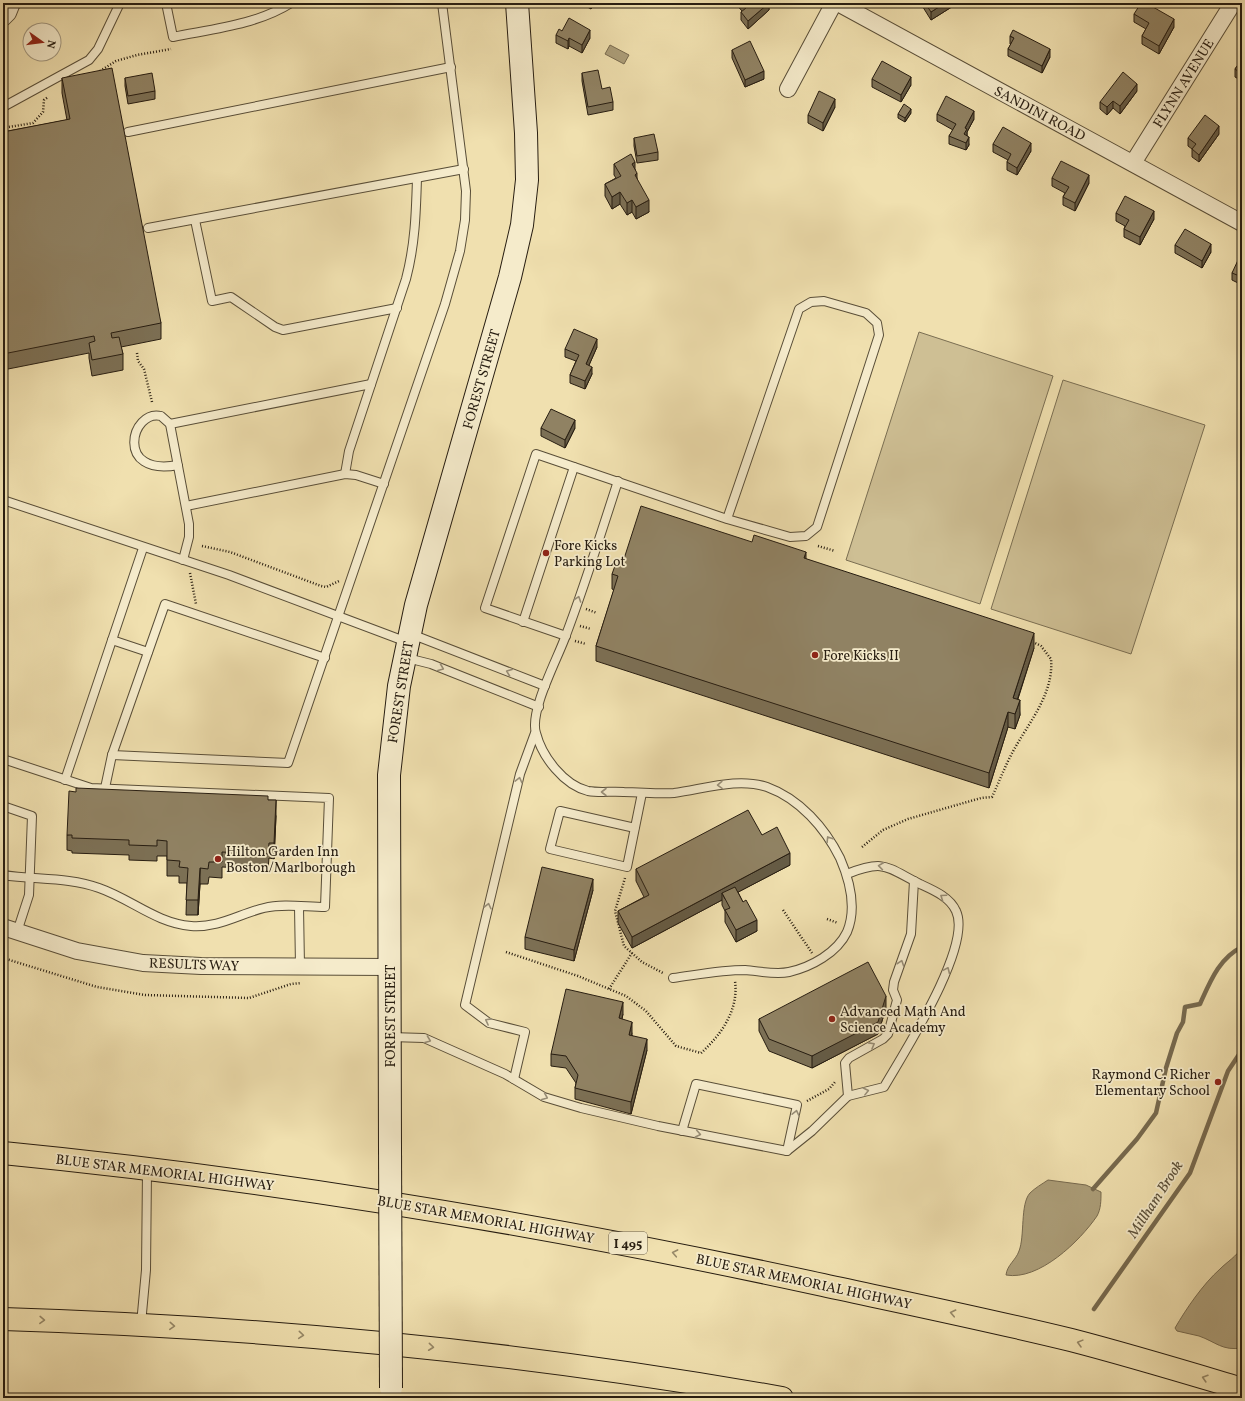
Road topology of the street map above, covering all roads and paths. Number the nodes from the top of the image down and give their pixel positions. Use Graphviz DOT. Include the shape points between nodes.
graph roads {
  1 [pos="12,3"];
  2 [pos="120,3"];
  3 [pos="166,3"];
  4 [pos="290,3"];
  5 [pos="442,3"];
  6 [pos="517,3"];
  7 [pos="834,3"];
  8 [pos="838,3"];
  9 [pos="1233,3"];
  10 [pos="3,18"];
  11 [pos="172,48"];
  12 [pos="451,67"];
  13 [pos="96,73"];
  14 [pos="788,89"];
  15 [pos="49,96"];
  16 [pos="3,107"];
  17 [pos="3,128"];
  18 [pos="128,132"];
  19 [pos="1132,163"];
  20 [pos="464,169"];
  21 [pos="417,178"];
  22 [pos="195,220"];
  23 [pos="1242,223"];
  24 [pos="148,228"];
  25 [pos="397,308"];
  26 [pos="136,353"];
  27 [pos="371,384"];
  28 [pos="152,402"];
  29 [pos="170,424"];
  30 [pos="178,465"];
  31 [pos="574,467"];
  32 [pos="345,474"];
  33 [pos="618,481"];
  34 [pos="384,484"];
  35 [pos="3,500"];
  36 [pos="186,506"];
  37 [pos="728,519"];
  38 [pos="202,546"];
  39 [pos="818,546"];
  40 [pos="143,548"];
  41 [pos="835,551"];
  42 [pos="183,560"];
  43 [pos="189,572"];
  44 [pos="340,581"];
  45 [pos="193,614"];
  46 [pos="339,617"];
  47 [pos="523,622"];
  48 [pos="566,636"];
  49 [pos="112,640"];
  50 [pos="1028,640"];
  51 [pos="407,644"];
  52 [pos="148,652"];
  53 [pos="325,658"];
  54 [pos="545,686"];
  55 [pos="538,707"];
  56 [pos="535,732"];
  57 [pos="112,755"];
  58 [pos="3,759"];
  59 [pos="65,780"];
  60 [pos="105,788"];
  61 [pos="642,793"];
  62 [pos="3,806"];
  63 [pos="635,828"];
  64 [pos="862,847"];
  65 [pos="627,868"];
  66 [pos="847,874"];
  67 [pos="3,875"];
  68 [pos="30,879"];
  69 [pos="914,881"];
  70 [pos="299,907"];
  71 [pos="783,910"];
  72 [pos="10,930"];
  73 [pos="506,952"];
  74 [pos="632,953"];
  75 [pos="3,958"];
  76 [pos="817,960"];
  77 [pos="300,966"];
  78 [pos="390,967"];
  79 [pos="734,971"];
  80 [pos="673,978"];
  81 [pos="304,983"];
  82 [pos="609,989"];
  83 [pos="390,1037"];
  84 [pos="846,1069"];
  85 [pos="514,1079"];
  86 [pos="848,1096"];
  87 [pos="798,1105"];
  88 [pos="682,1131"];
  89 [pos="787,1151"];
  90 [pos="3,1153"];
  91 [pos="147,1169"];
  92 [pos="3,1318"];
  93 [pos="141,1324"];
  94 [pos="1242,1389"];
  95 [pos="391,1393"];
  96 [pos="782,1398"];
  1 -- 10 [label="street"];
  2 -- 16 [label="lane" via="98,49 89,60"];
  3 -- 4 [label="lane" via="173,37 256,19"];
  5 -- 12 [label="lane"];
  6 -- 51 [label="main road, FOREST STREET" via="527,157 522,225 510,277"];
  7 -- 14 [label="street"];
  8 -- 19 [label="street, SANDINI ROAD"];
  9 -- 19 [label="street, FLYNN AVENUE"];
  11 -- 13 [label="path" via="116,61"];
  12 -- 18 [label="lane"];
  12 -- 20 [label="lane"];
  15 -- 17 [label="path" via="44,100 43,112 34,123"];
  19 -- 23 [label="street, SANDINI ROAD"];
  20 -- 21 [label="lane"];
  20 -- 34 [label="lane" via="465,215 455,272"];
  21 -- 22 [label="lane"];
  21 -- 25 [label="lane" via="414,245"];
  22 -- 24 [label="lane"];
  22 -- 25 [label="lane" via="212,301 231,297 274,327 283,330"];
  25 -- 27 [label="lane"];
  26 -- 28 [label="path" via="144,369"];
  27 -- 29 [label="lane"];
  27 -- 32 [label="lane" via="348,455"];
  29 -- 30 [label="lane"];
  29 -- 30 [label="lane" via="161,416 148,418 136,430 135,446 139,457 152,466"];
  30 -- 36 [label="lane"];
  31 -- 33 [label="lane"];
  31 -- 47 [label="lane"];
  31 -- 47 [label="lane" via="536,454 485,608"];
  32 -- 34 [label="lane"];
  32 -- 36 [label="lane"];
  33 -- 37 [label="lane"];
  48 -- 33 [label="lane, one-way"];
  34 -- 46 [label="lane"];
  35 -- 40 [label="lane"];
  36 -- 42 [label="lane" via="189,531"];
  37 -- 37 [label="lane" via="790,537 806,536 816,527 879,335 877,323 866,313 824,301 811,302 799,309"];
  38 -- 44 [label="path" via="230,552 320,586"];
  39 -- 41 [label="path"];
  40 -- 42 [label="lane"];
  40 -- 49 [label="lane"];
  42 -- 46 [label="lane"];
  43 -- 45 [label="path" via="196,605"];
  45 -- 52 [label="lane" via="165,604"];
  45 -- 53 [label="lane"];
  46 -- 51 [label="lane"];
  46 -- 53 [label="lane"];
  47 -- 48 [label="lane"];
  48 -- 54 [label="lane"];
  49 -- 52 [label="lane"];
  49 -- 59 [label="lane"];
  50 -- 64 [label="path" via="1041,646 1051,659 1048,683 1042,702 1006,764 992,797 908,819 883,830"];
  54 -- 51 [label="lane, one-way"];
  51 -- 55 [label="lane, one-way" via="431,664"];
  51 -- 78 [label="main road, FOREST STREET" via="394,722 389,775"];
  52 -- 57 [label="lane"];
  53 -- 57 [label="lane" via="288,763"];
  54 -- 55 [label="lane"];
  55 -- 56 [label="lane"];
  61 -- 56 [label="lane, one-way" via="586,790 566,781 550,761"];
  85 -- 56 [label="lane, one-way" via="525,1032 489,1023 465,1005 520,774"];
  57 -- 60 [label="lane"];
  58 -- 59 [label="lane"];
  59 -- 60 [label="lane" via="91,788"];
  60 -- 70 [label="lane" via="329,798 325,907"];
  61 -- 63 [label="lane"];
  66 -- 61 [label="lane, one-way" via="828,837 812,816 790,798 767,787 751,784 712,785 673,793"];
  62 -- 68 [label="lane" via="32,816"];
  63 -- 65 [label="lane"];
  63 -- 65 [label="lane" via="560,811 550,848"];
  65 -- 74 [label="path" via="615,910 624,946"];
  69 -- 66 [label="lane, one-way" via="887,867 878,866 868,866"];
  66 -- 76 [label="lane" via="851,889 851,917 846,935 835,949"];
  67 -- 68 [label="lane"];
  68 -- 70 [label="lane" via="67,880 90,885 117,895 162,919 192,926 220,924 266,907"];
  68 -- 72 [label="lane" via="28,902"];
  84 -- 69 [label="lane, one-way" via="845,1063 849,1058 883,1039 890,1029 897,1000 893,990 894,982 910,934"];
  86 -- 69 [label="lane, one-way" via="884,1087 924,1018 956,946 959,924 956,911 949,901"];
  70 -- 77 [label="lane"];
  71 -- 76 [label="path"];
  72 -- 77 [label="street, RESULTS WAY" via="77,951 143,963 187,966"];
  73 -- 82 [label="path"];
  74 -- 80 [label="path" via="642,962"];
  74 -- 82 [label="path"];
  75 -- 81 [label="path" via="97,987 145,995 249,998 291,984"];
  76 -- 79 [label="lane" via="803,968 784,973"];
  77 -- 78 [label="street, RESULTS WAY"];
  78 -- 83 [label="main road, FOREST STREET"];
  79 -- 80 [label="lane"];
  79 -- 82 [label="path" via="736,990 730,1016 713,1042 701,1053 676,1046 646,1011 626,996"];
  83 -- 85 [label="lane, one-way" via="424,1038"];
  83 -- 95 [label="main road, FOREST STREET, bridge"];
  84 -- 86 [label="lane"];
  84 -- 87 [label="path" via="829,1089"];
  85 -- 88 [label="lane, one-way" via="544,1097"];
  86 -- 89 [label="lane"];
  87 -- 88 [label="lane" via="696,1084"];
  89 -- 87 [label="lane, one-way"];
  88 -- 89 [label="lane, one-way"];
  90 -- 91 [label="highway, BLUE STAR MEMORIAL HIGHWAY / I 495"];
  91 -- 93 [label="lane" via="146,1270"];
  94 -- 91 [label="highway, BLUE STAR MEMORIAL HIGHWAY / I 495, one-way" via="1065,1339 689,1256 373,1199"];
  92 -- 93 [label="highway, one-way"];
  93 -- 96 [label="highway, one-way" via="297,1335 463,1351"];
}
